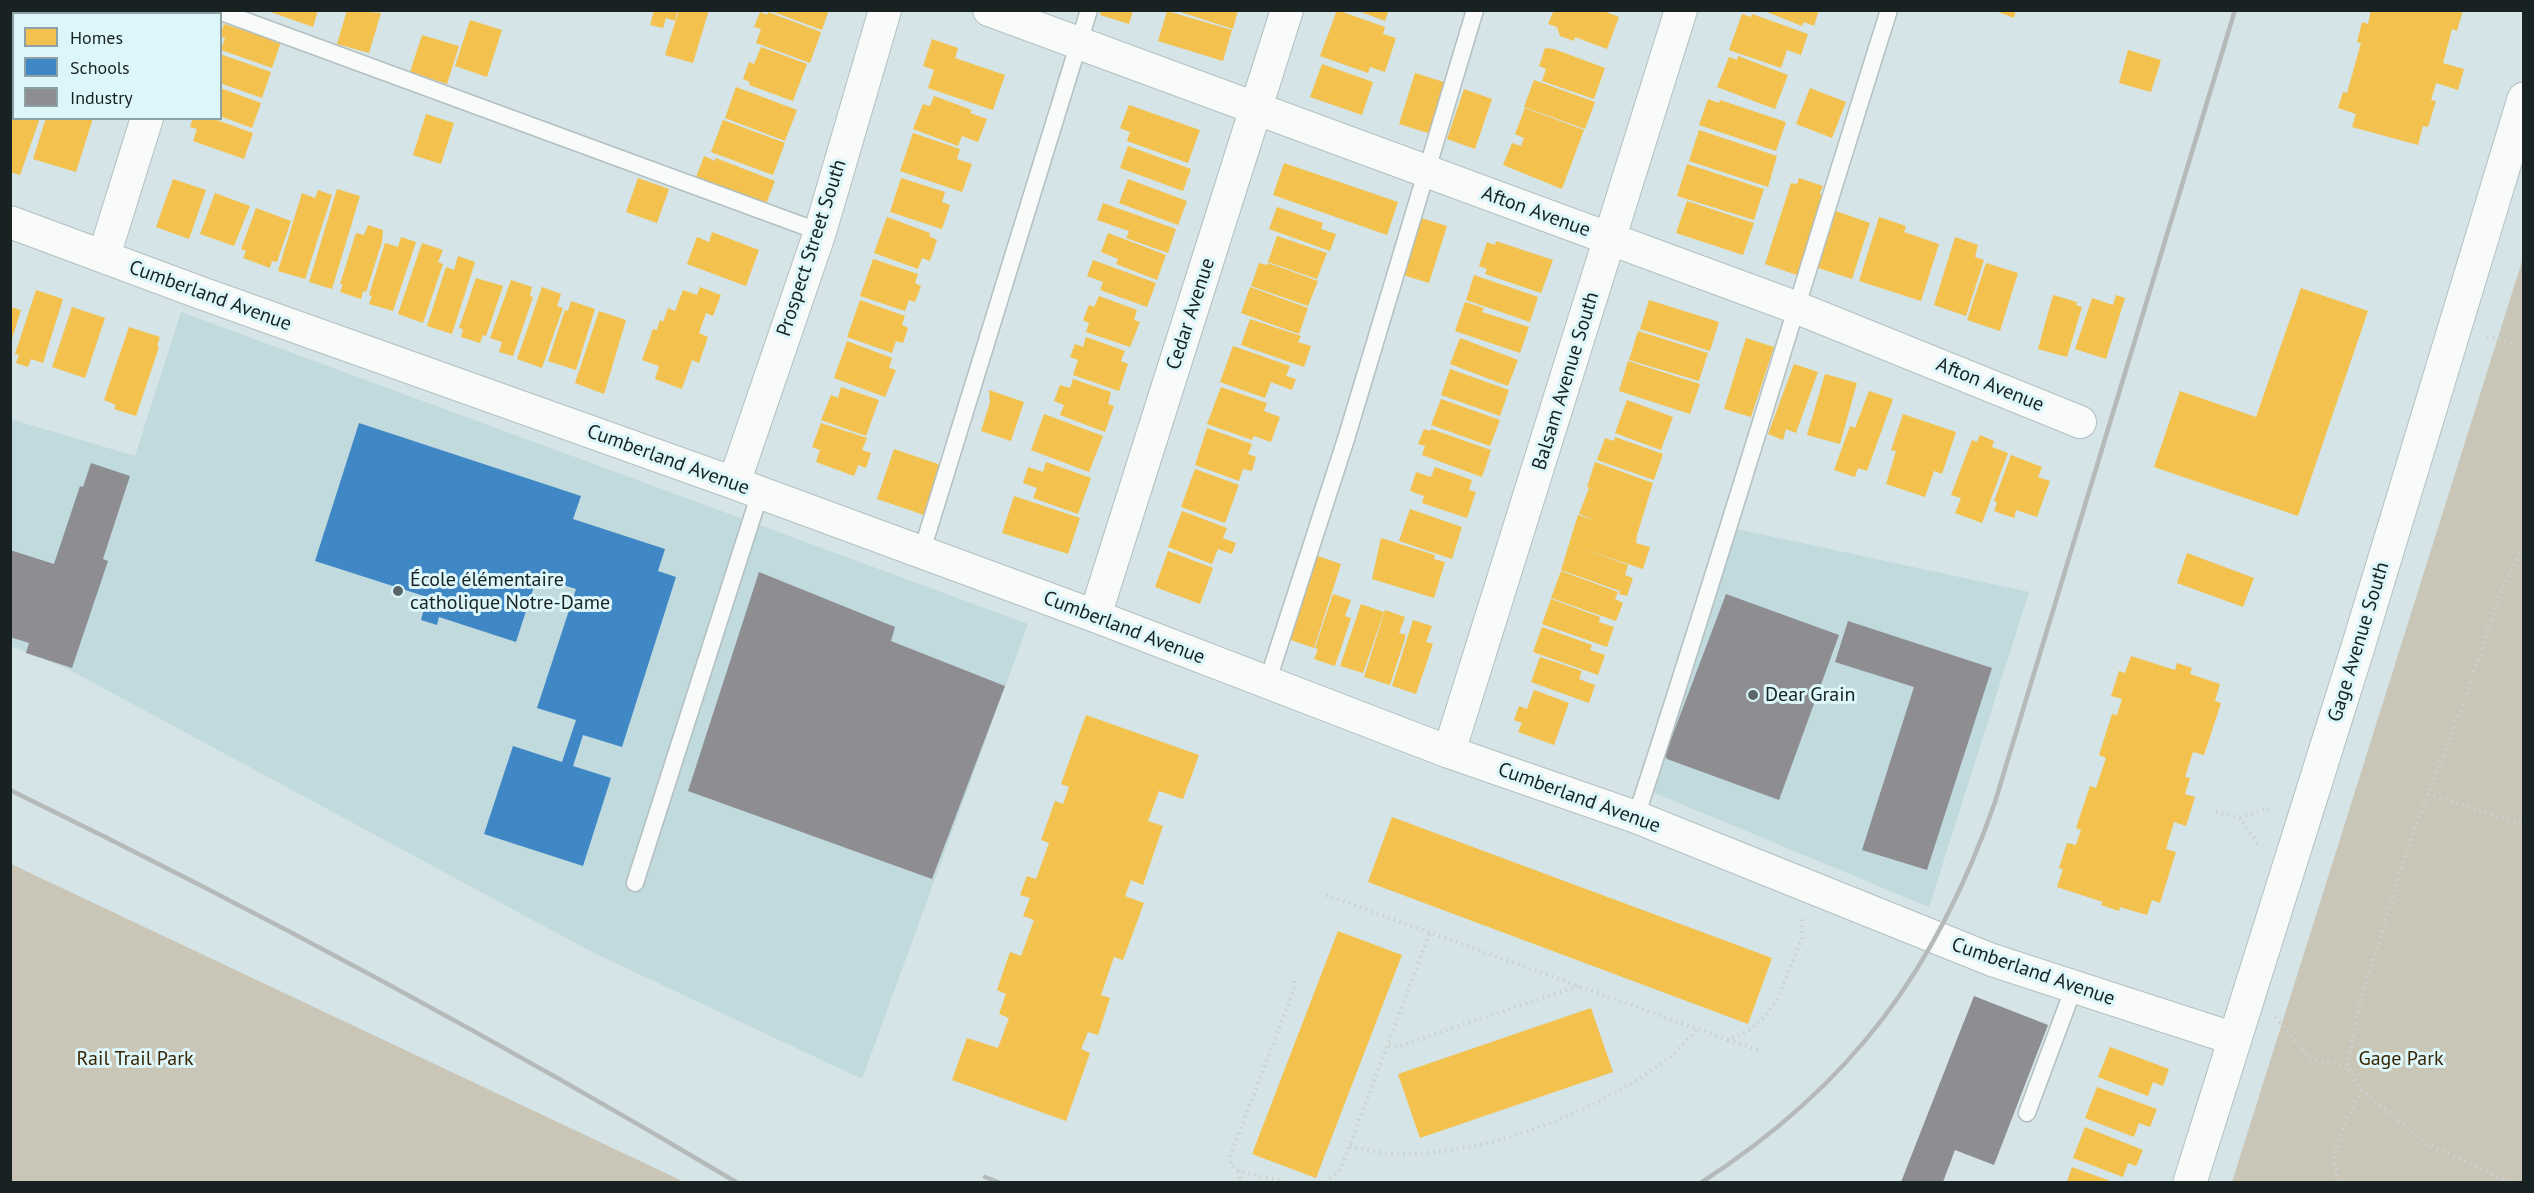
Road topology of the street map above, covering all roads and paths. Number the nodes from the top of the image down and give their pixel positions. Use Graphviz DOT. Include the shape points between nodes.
graph roads {
  1 [pos="885,10"];
  2 [pos="988,10"];
  3 [pos="1089,10"];
  4 [pos="1287,10"];
  5 [pos="1475,10"];
  6 [pos="1682,10"];
  7 [pos="1890,10"];
  8 [pos="222,12"];
  9 [pos="1080,44"];
  10 [pos="2523,99"];
  11 [pos="1255,110"];
  12 [pos="146,120"];
  13 [pos="1425,172"];
  14 [pos="10,222"];
  15 [pos="820,232"];
  16 [pos="1610,240"];
  17 [pos="104,256"];
  18 [pos="1796,307"];
  19 [pos="2080,422"];
  20 [pos="747,488"];
  21 [pos="2523,546"];
  22 [pos="921,554"];
  23 [pos="1095,616"];
  24 [pos="1267,683"];
  25 [pos="1449,752"];
  26 [pos="2428,794"];
  27 [pos="2216,812"];
  28 [pos="1636,817"];
  29 [pos="2523,825"];
  30 [pos="2291,856"];
  31 [pos="635,883"];
  32 [pos="1804,886"];
  33 [pos="1326,895"];
  34 [pos="1430,932"];
  35 [pos="1294,977"];
  36 [pos="1579,986"];
  37 [pos="2074,987"];
  38 [pos="2244,1007"];
  39 [pos="1698,1029"];
  40 [pos="2235,1039"];
  41 [pos="1728,1040"];
  42 [pos="1389,1045"];
  43 [pos="1759,1050"];
  44 [pos="2347,1066"];
  45 [pos="2362,1090"];
  46 [pos="2027,1113"];
  47 [pos="1350,1146"];
  48 [pos="1239,1171"];
  49 [pos="1240,1182"];
  50 [pos="1285,1182"];
  51 [pos="1325,1182"];
  52 [pos="2190,1182"];
  53 [pos="2338,1182"];
  54 [pos="2509,1182"];
  1 -- 15 [label="street, Prospect Street South"];
  2 -- 9 [label="street, Afton Avenue"];
  3 -- 9 [label="lane"];
  4 -- 11 [label="street, Cedar Avenue"];
  5 -- 13 [label="lane"];
  6 -- 16 [label="street, Balsam Avenue South"];
  7 -- 18 [label="lane"];
  8 -- 15 [label="lane"];
  9 -- 11 [label="street, Afton Avenue"];
  9 -- 22 [label="lane"];
  10 -- 30 [label="street, Gage Avenue South"];
  11 -- 13 [label="street, Afton Avenue"];
  11 -- 23 [label="street, Cedar Avenue"];
  12 -- 17 [label="street"];
  13 -- 16 [label="street, Afton Avenue"];
  13 -- 24 [label="lane" via="1346,439"];
  14 -- 17 [label="street, Cumberland Avenue"];
  15 -- 20 [label="street, Prospect Street South"];
  16 -- 18 [label="street, Afton Avenue"];
  16 -- 25 [label="street, Balsam Avenue South"];
  17 -- 20 [label="street, Cumberland Avenue"];
  18 -- 19 [label="street, Afton Avenue"];
  18 -- 28 [label="lane" via="1721,559"];
  20 -- 22 [label="street, Cumberland Avenue"];
  20 -- 31 [label="lane"];
  21 -- 26 [label="path" via="2500,594"];
  22 -- 23 [label="street, Cumberland Avenue"];
  23 -- 24 [label="street, Cumberland Avenue"];
  24 -- 25 [label="street, Cumberland Avenue"];
  25 -- 28 [label="street, Cumberland Avenue"];
  26 -- 29 [label="path"];
  26 -- 44 [label="path" via="2361,997"];
  27 -- 30 [label="path" via="2240,818 2257,843"];
  28 -- 32 [label="street, Cumberland Avenue"];
  30 -- 38 [label="street, Gage Avenue South"];
  32 -- 37 [label="street, Cumberland Avenue" via="1992,960"];
  32 -- 41 [label="path" via="1802,939 1777,999 1765,1017"];
  33 -- 34 [label="path"];
  34 -- 36 [label="path"];
  34 -- 42 [label="path"];
  35 -- 48 [label="path" via="1295,987 1231,1154 1231,1166"];
  36 -- 39 [label="path"];
  36 -- 42 [label="path" via="1397,1047"];
  37 -- 40 [label="street, Cumberland Avenue"];
  37 -- 46 [label="lane"];
  38 -- 40 [label="street, Gage Avenue South"];
  38 -- 44 [label="path" via="2277,1017 2311,1059"];
  39 -- 41 [label="path"];
  39 -- 47 [label="path" via="1666,1060 1611,1095 1513,1135 1454,1150 1414,1153 1394,1154"];
  40 -- 52 [label="street, Gage Avenue South"];
  41 -- 43 [label="path"];
  42 -- 47 [label="path"];
  44 -- 45 [label="path"];
  45 -- 53 [label="path" via="2343,1126 2334,1157"];
  45 -- 54 [label="path" via="2427,1144"];
  47 -- 51 [label="path" via="1339,1171"];
  48 -- 49 [label="path"];
  48 -- 50 [label="path"];
}
